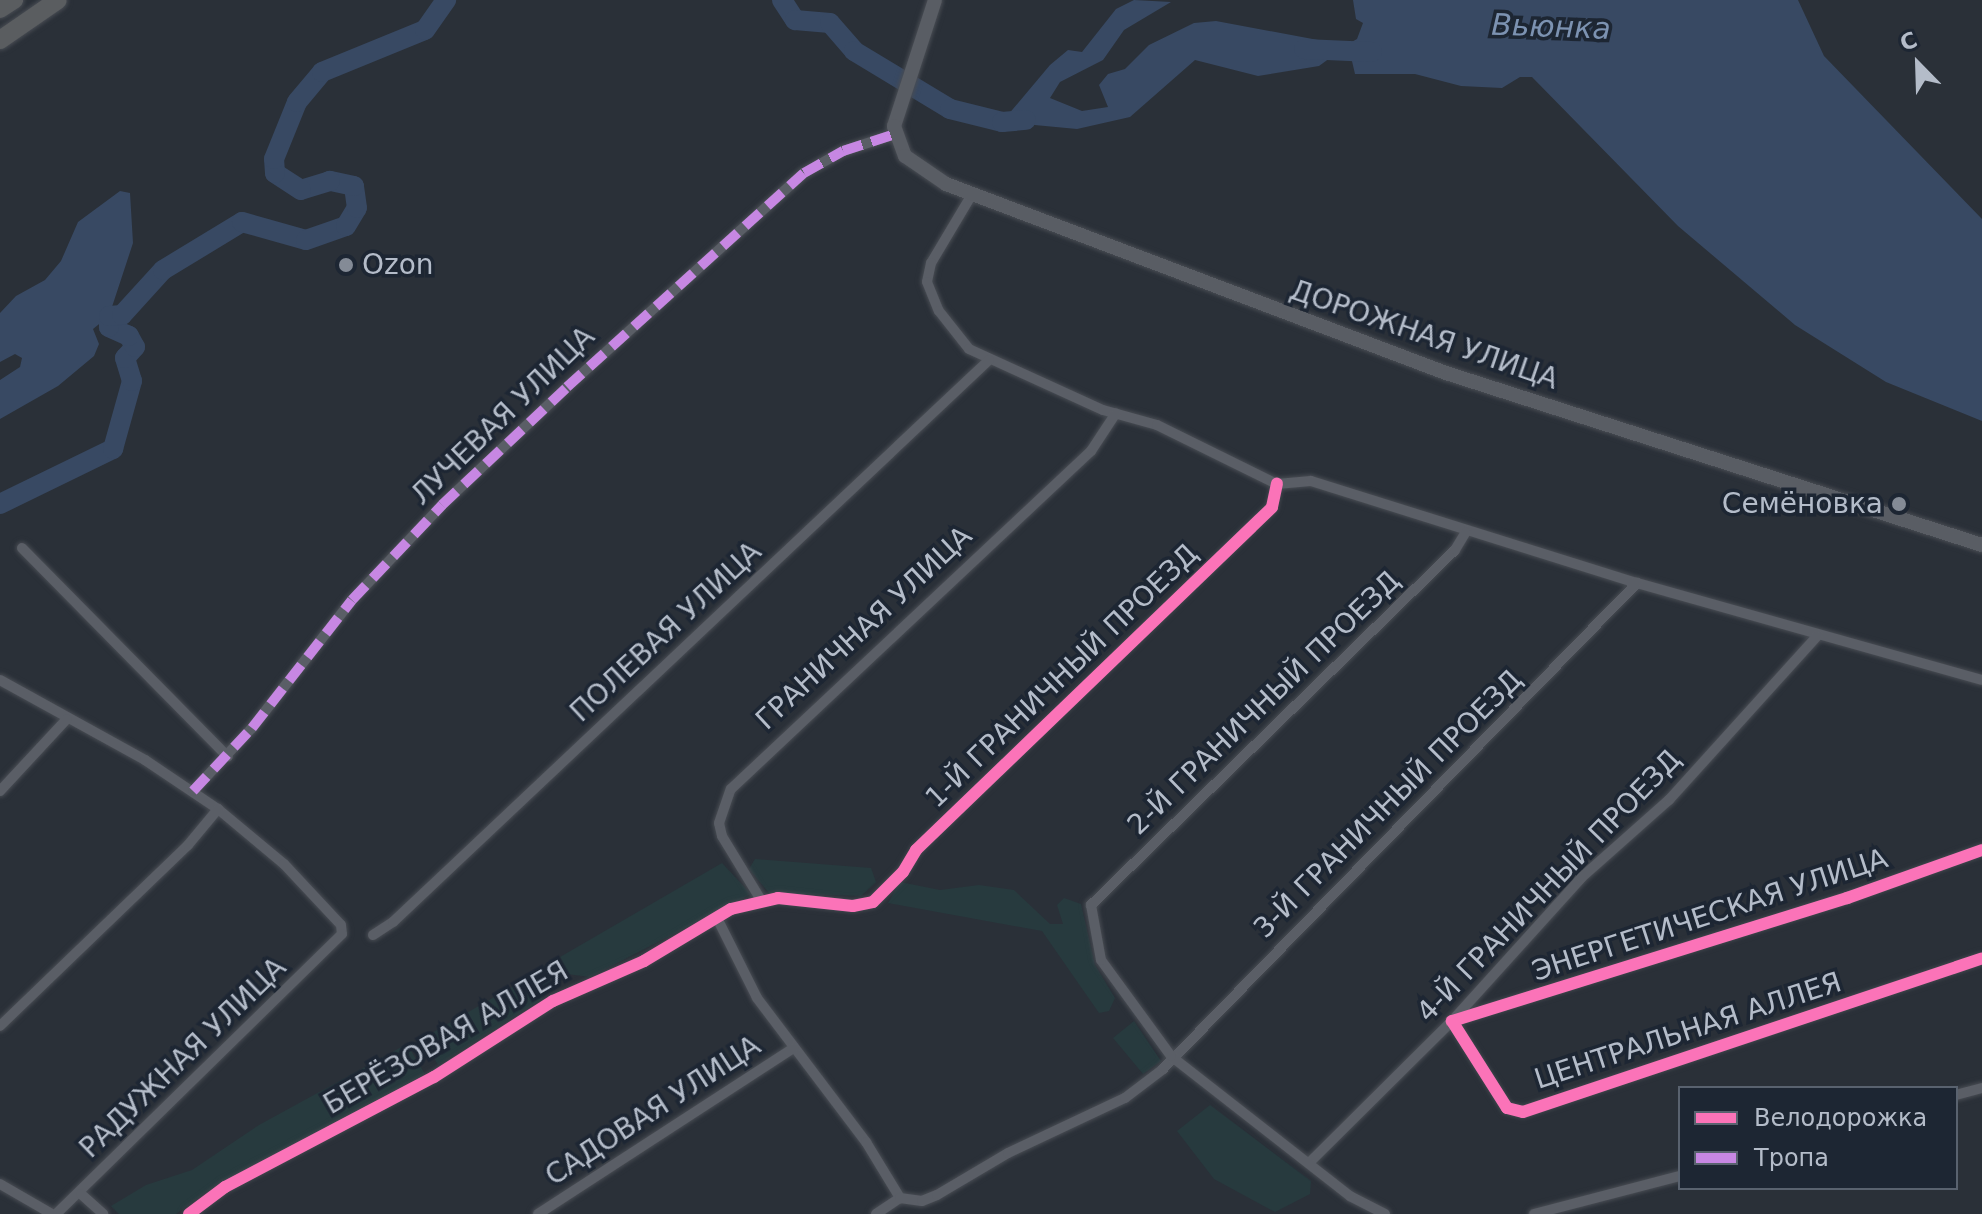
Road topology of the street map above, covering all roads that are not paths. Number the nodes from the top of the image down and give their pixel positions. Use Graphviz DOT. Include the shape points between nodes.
graph roads {
  1 [pos="14,0"];
  2 [pos="58,0"];
  3 [pos="935,0"];
  4 [pos="0,9"];
  5 [pos="0,40"];
  6 [pos="895,134"];
  7 [pos="971,196"];
  8 [pos="989,360"];
  9 [pos="1116,413"];
  10 [pos="1277,484"];
  11 [pos="1466,532"];
  12 [pos="1982,545"];
  13 [pos="22,548"];
  14 [pos="1637,583"];
  15 [pos="1817,636"];
  16 [pos="0,680"];
  17 [pos="1982,680"];
  18 [pos="67,719"];
  19 [pos="228,757"];
  20 [pos="0,791"];
  21 [pos="193,791"];
  22 [pos="218,809"];
  23 [pos="1982,850"];
  24 [pos="761,900"];
  25 [pos="873,902"];
  26 [pos="717,918"];
  27 [pos="373,935"];
  28 [pos="1982,958"];
  29 [pos="1452,1021"];
  30 [pos="0,1026"];
  31 [pos="794,1048"];
  32 [pos="1171,1056"];
  33 [pos="1982,1088"];
  34 [pos="1958,1094"];
  35 [pos="1309,1163"];
  36 [pos="1678,1177"];
  37 [pos="0,1184"];
  38 [pos="81,1194"];
  39 [pos="900,1198"];
  40 [pos="54,1214"];
  41 [pos="103,1214"];
  42 [pos="189,1214"];
  43 [pos="538,1214"];
  44 [pos="876,1214"];
  45 [pos="1385,1214"];
  46 [pos="1534,1214"];
  1 -- 4 [label="highway"];
  2 -- 5 [label="highway"];
  3 -- 6 [label="main road" via="896,114"];
  6 -- 7 [label="main road, ДОРОЖНАЯ УЛИЦА" via="900,150 919,169"];
  6 -- 19 [label="street, ЛУЧЕВАЯ УЛИЦА" via="843,151 804,173 567,387 442,505 352,600"];
  7 -- 8 [label="street" via="931,263 927,282 932,299 961,341"];
  7 -- 12 [label="main road, ДОРОЖНАЯ УЛИЦА" via="1446,373"];
  8 -- 9 [label="street"];
  8 -- 27 [label="street, ПОЛЕВАЯ УЛИЦА" via="393,922"];
  9 -- 10 [label="street" via="1157,425"];
  9 -- 24 [label="street, ГРАНИЧНАЯ УЛИЦА" via="1091,451 731,789 719,823 722,836"];
  10 -- 11 [label="street" via="1311,481"];
  10 -- 25 [label="street, 1-Й ГРАНИЧНЫЙ ПРОЕЗД" via="1272,507 916,850 903,872"];
  11 -- 14 [label="street"];
  11 -- 32 [label="street, 2-Й ГРАНИЧНЫЙ ПРОЕЗД" via="1455,550 1091,905 1101,960"];
  13 -- 19 [label="street"];
  14 -- 15 [label="street"];
  14 -- 32 [label="street, 3-Й ГРАНИЧНЫЙ ПРОЕЗД"];
  15 -- 17 [label="street"];
  15 -- 29 [label="street, 4-Й ГРАНИЧНЫЙ ПРОЕЗД" via="1669,800 1581,878"];
  16 -- 18 [label="street"];
  18 -- 20 [label="street"];
  18 -- 21 [label="street"];
  19 -- 21 [label="street, ЛУЧЕВАЯ УЛИЦА"];
  21 -- 22 [label="street"];
  22 -- 30 [label="street" via="188,845"];
  22 -- 38 [label="street, РАДУЖНАЯ УЛИЦА" via="284,864 341,925 342,934 216,1060 145,1122 96,1171"];
  23 -- 29 [label="street, ЭНЕРГЕТИЧЕСКАЯ УЛИЦА" via="1847,898"];
  24 -- 25 [label="street, БЕРЁЗОВАЯ АЛЛЕЯ"];
  24 -- 26 [label="street, БЕРЁЗОВАЯ АЛЛЕЯ"];
  26 -- 31 [label="street" via="757,998"];
  26 -- 42 [label="street, БЕРЁЗОВАЯ АЛЛЕЯ" via="644,961 553,1001 434,1077 225,1187"];
  28 -- 29 [label="street, ЦЕНТРАЛЬНАЯ АЛЛЕЯ" via="1523,1112 1507,1108"];
  29 -- 35 [label="street, 4-Й ГРАНИЧНЫЙ ПРОЕЗД"];
  31 -- 39 [label="street" via="866,1142"];
  31 -- 43 [label="street, САДОВАЯ УЛИЦА"];
  32 -- 35 [label="street"];
  32 -- 39 [label="street" via="1163,1069 1125,1098 1008,1153 937,1195 922,1201"];
  33 -- 34 [label="street"];
  35 -- 45 [label="street" via="1350,1196"];
  36 -- 46 [label="street"];
  37 -- 40 [label="street"];
  38 -- 40 [label="street, РАДУЖНАЯ УЛИЦА"];
  38 -- 41 [label="street"];
  39 -- 44 [label="street"];
}
